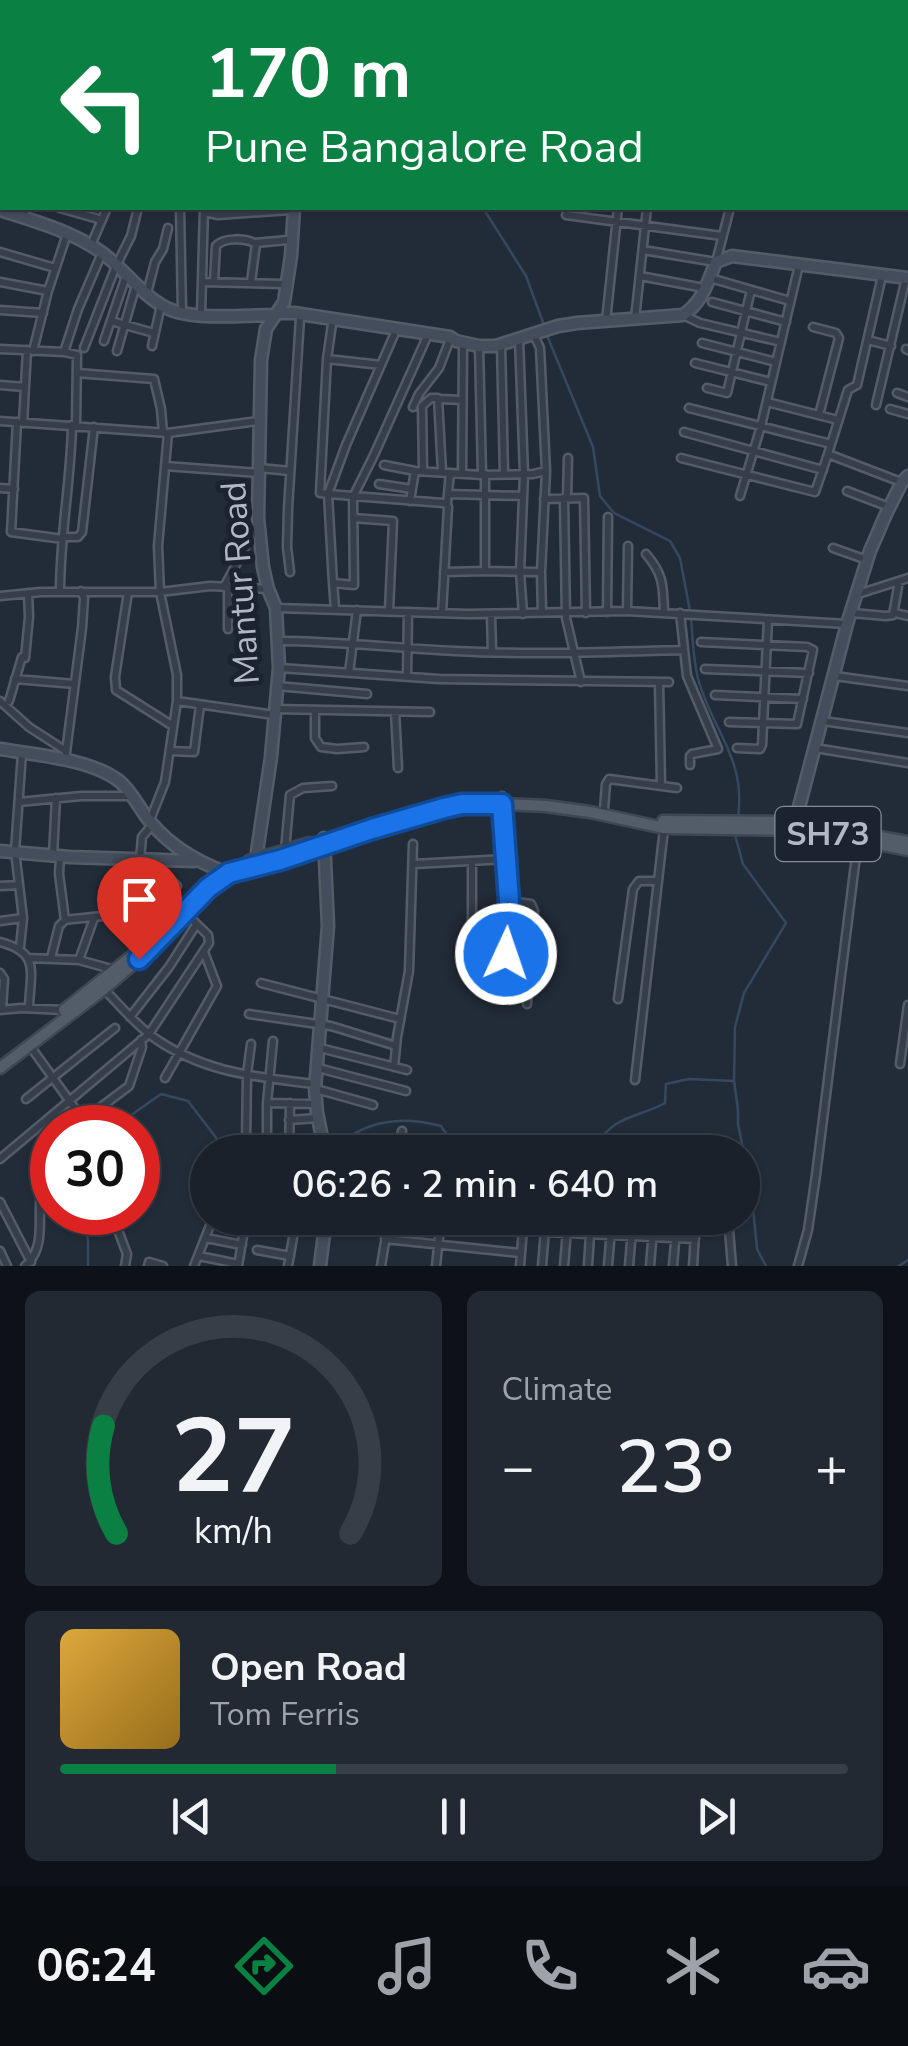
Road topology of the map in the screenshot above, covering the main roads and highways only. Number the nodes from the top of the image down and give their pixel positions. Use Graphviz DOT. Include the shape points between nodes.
graph roads {
  1 [pos="564,806"];
  2 [pos="618,815"];
  3 [pos="725,826"];
  4 [pos="794,826"];
  5 [pos="325,842"];
  6 [pos="908,842"];
  7 [pos="908,850"];
  8 [pos="193,900"];
  9 [pos="0,1060"];
  10 [pos="0,1068"];
  1 -- 2 [label="main road, SH73"];
  1 -- 2 [label="main road, SH73"];
  1 -- 5 [label="main road, SH73" via="457,799"];
  2 -- 3 [label="main road, SH73"];
  2 -- 3 [label="main road, SH73" via="664,828"];
  3 -- 4 [label="main road, SH73"];
  4 -- 6 [label="main road, SH73"];
  4 -- 7 [label="main road, SH73"];
  5 -- 8 [label="main road, SH73" via="229,873"];
  5 -- 8 [label="main road, SH73" via="222,870"];
  8 -- 9 [label="main road, SH73"];
  8 -- 10 [label="main road, SH73" via="139,959"];
}
